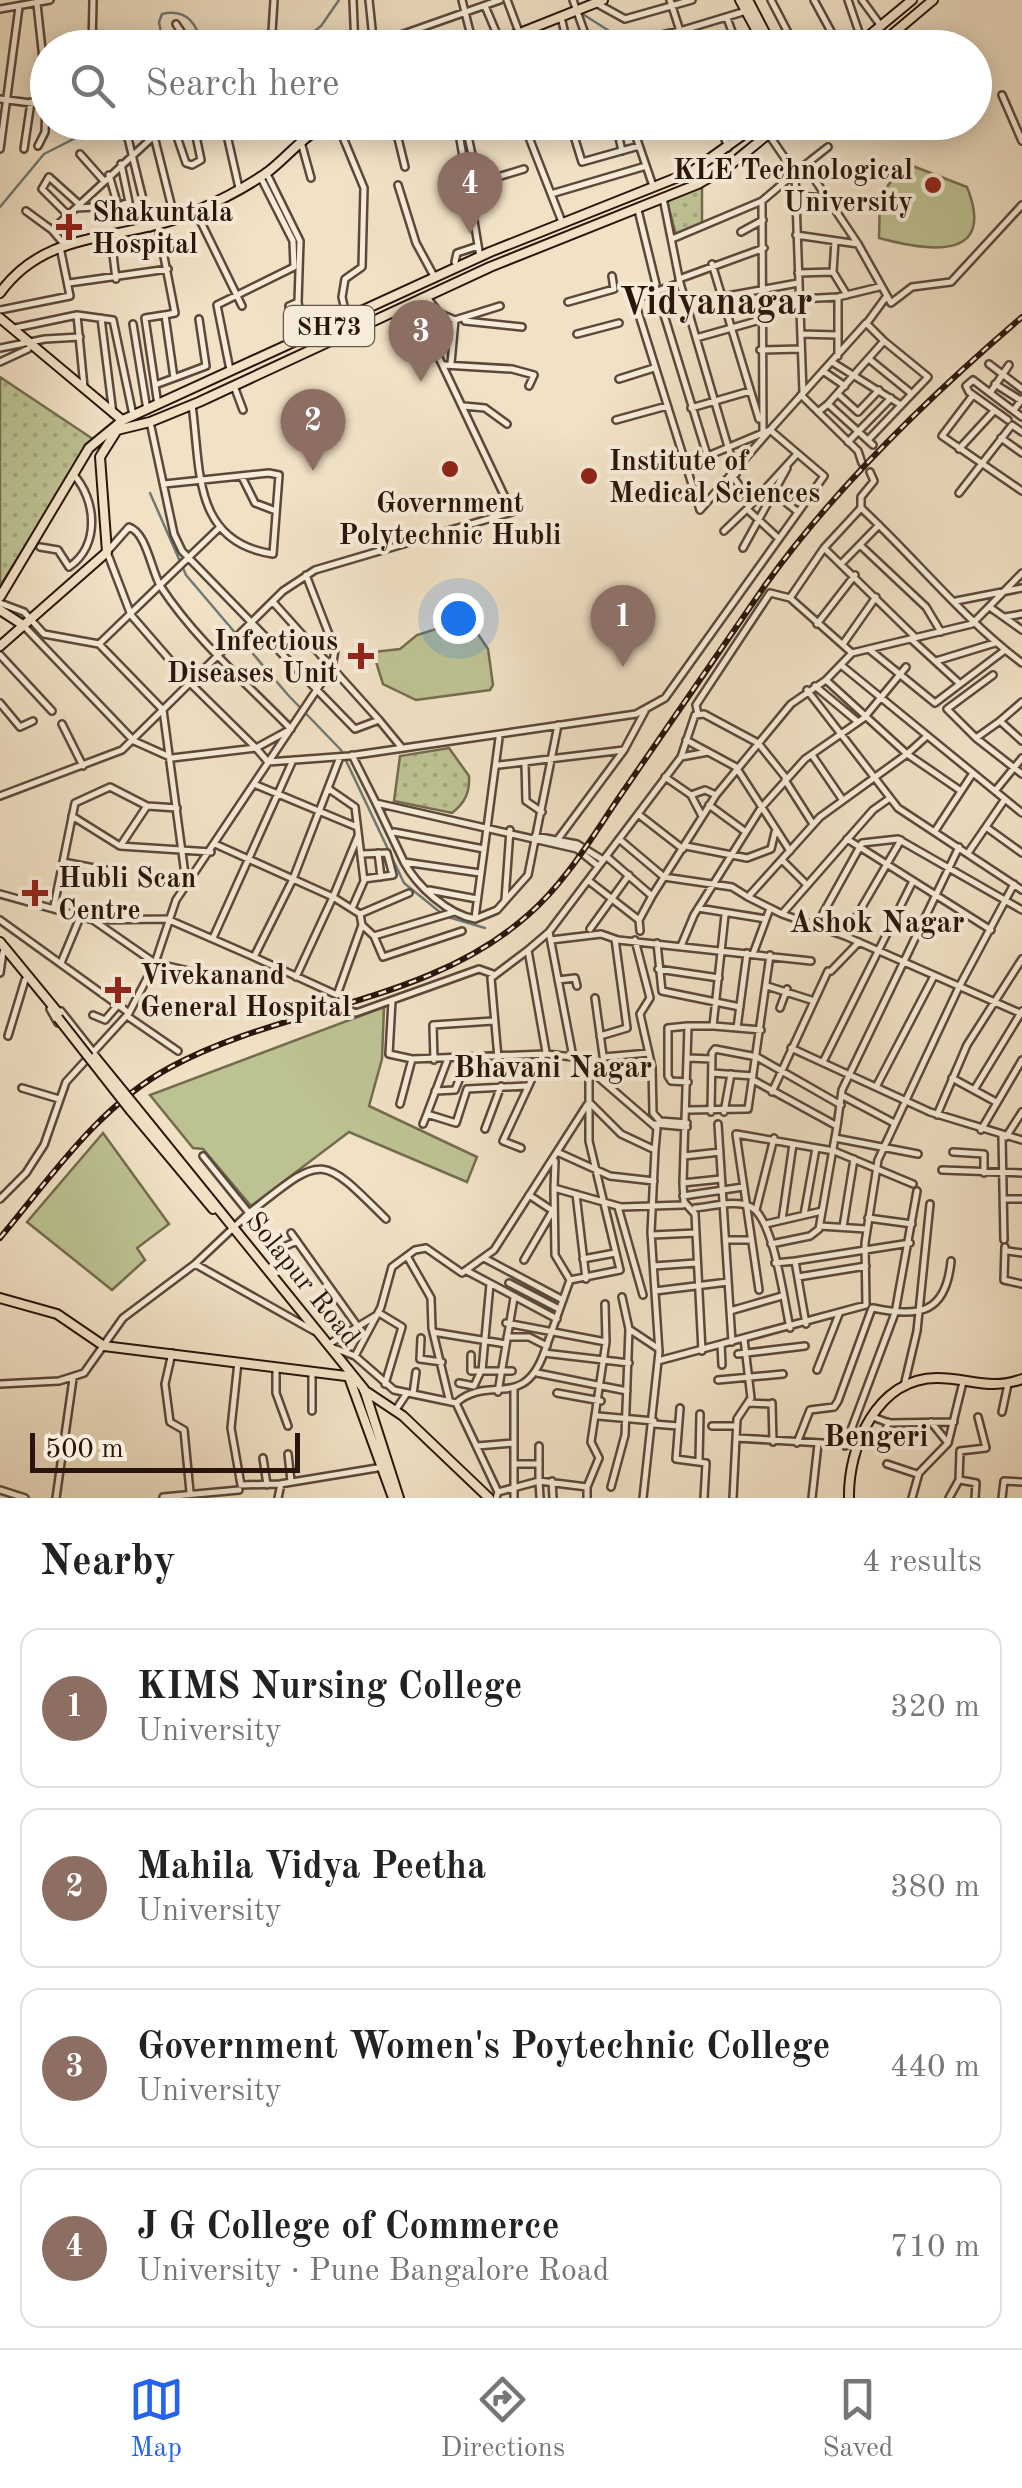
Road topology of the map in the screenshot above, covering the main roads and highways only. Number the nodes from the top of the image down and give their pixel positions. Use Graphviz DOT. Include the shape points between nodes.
graph roads {
  1 [pos="744,0"];
  2 [pos="912,0"];
  3 [pos="933,0"];
  4 [pos="598,1"];
  5 [pos="524,30"];
  6 [pos="758,30"];
  7 [pos="760,30"];
  8 [pos="876,30"];
  9 [pos="897,30"];
  10 [pos="304,140"];
  11 [pos="739,140"];
  12 [pos="760,140"];
  13 [pos="0,293"];
  14 [pos="0,321"];
  15 [pos="26,345"];
  16 [pos="109,414"];
  17 [pos="117,426"];
  18 [pos="89,448"];
  19 [pos="100,458"];
  20 [pos="0,603"];
  21 [pos="27,622"];
  22 [pos="0,646"];
  23 [pos="1,947"];
  24 [pos="51,1008"];
  25 [pos="233,1229"];
  26 [pos="0,1298"];
  27 [pos="1022,1378"];
  28 [pos="351,1379"];
  29 [pos="364,1390"];
  30 [pos="386,1404"];
  31 [pos="374,1421"];
  32 [pos="494,1496"];
  33 [pos="396,1498"];
  34 [pos="848,1498"];
  1 -- 6 [label="main road"];
  1 -- 7 [label="main road"];
  2 -- 8 [label="main road"];
  3 -- 9 [label="main road"];
  4 -- 5 [label="main road"];
  10 -- 13 [label="main road" via="263,174 196,212 110,238 61,244 34,258"];
  11 -- 17 [label="main road, SH73" via="704,166 480,257"];
  12 -- 17 [label="main road, SH73" via="724,169 663,198 426,296 150,422"];
  14 -- 15 [label="main road"];
  14 -- 15 [label="main road" via="16,328"];
  15 -- 16 [label="main road"];
  15 -- 16 [label="main road"];
  16 -- 17 [label="main road"];
  17 -- 18 [label="main road, SH73"];
  17 -- 19 [label="main road"];
  18 -- 19 [label="main road"];
  18 -- 20 [label="main road, SH73"];
  19 -- 21 [label="main road" via="107,552"];
  20 -- 21 [label="main road"];
  21 -- 22 [label="main road"];
  23 -- 24 [label="main road"];
  23 -- 24 [label="main road"];
  24 -- 25 [label="main road, Solapur Road, bridge"];
  25 -- 28 [label="main road, Solapur Road"];
  25 -- 28 [label="main road, Solapur Road"];
  26 -- 28 [label="main road" via="57,1314 104,1346"];
  27 -- 34 [label="main road" via="1008,1384 932,1378 904,1386 872,1416 856,1445"];
  28 -- 29 [label="main road"];
  28 -- 33 [label="main road"];
  29 -- 30 [label="main road"];
  29 -- 31 [label="main road"];
  30 -- 31 [label="main road"];
  30 -- 32 [label="main road"];
  31 -- 33 [label="main road"];
}
